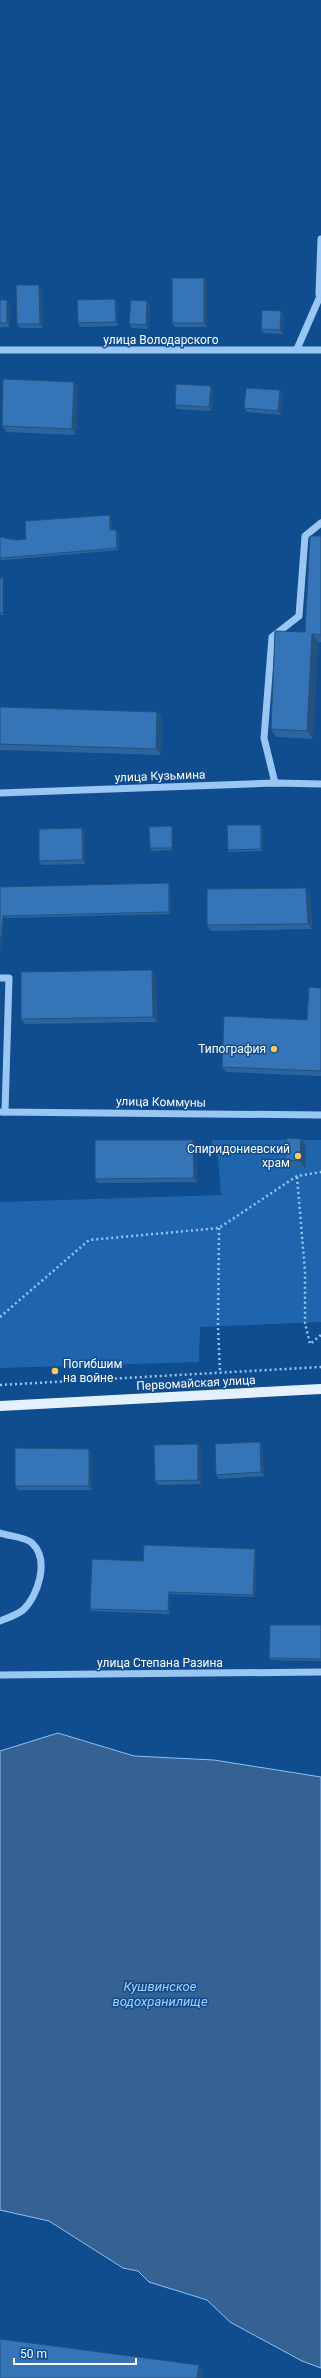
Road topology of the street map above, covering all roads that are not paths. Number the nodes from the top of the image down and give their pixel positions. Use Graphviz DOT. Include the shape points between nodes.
graph roads {
  1 [pos="321,239"];
  2 [pos="320,294"];
  3 [pos="297,349"];
  4 [pos="0,350"];
  5 [pos="321,350"];
  6 [pos="321,523"];
  7 [pos="274,783"];
  8 [pos="321,784"];
  9 [pos="0,793"];
  10 [pos="0,978"];
  11 [pos="2,1112"];
  12 [pos="321,1115"];
  13 [pos="321,1389"];
  14 [pos="0,1406"];
  15 [pos="0,1533"];
  16 [pos="0,1621"];
  17 [pos="321,1672"];
  18 [pos="0,1675"];
  1 -- 2 [label="street"];
  2 -- 3 [label="street"];
  3 -- 4 [label="street, улица Володарского"];
  3 -- 5 [label="street, улица Володарского"];
  6 -- 7 [label="street" via="305,536 299,616 272,637 264,738"];
  7 -- 8 [label="street, улица Кузьмина"];
  7 -- 9 [label="street, улица Кузьмина"];
  10 -- 11 [label="street" via="9,978"];
  11 -- 12 [label="street, улица Коммуны"];
  13 -- 14 [label="main road, Первомайская улица"];
  15 -- 16 [label="street" via="32,1542 40,1555 40,1581 33,1598 22,1611"];
  17 -- 18 [label="street, улица Степана Разина"];
}
